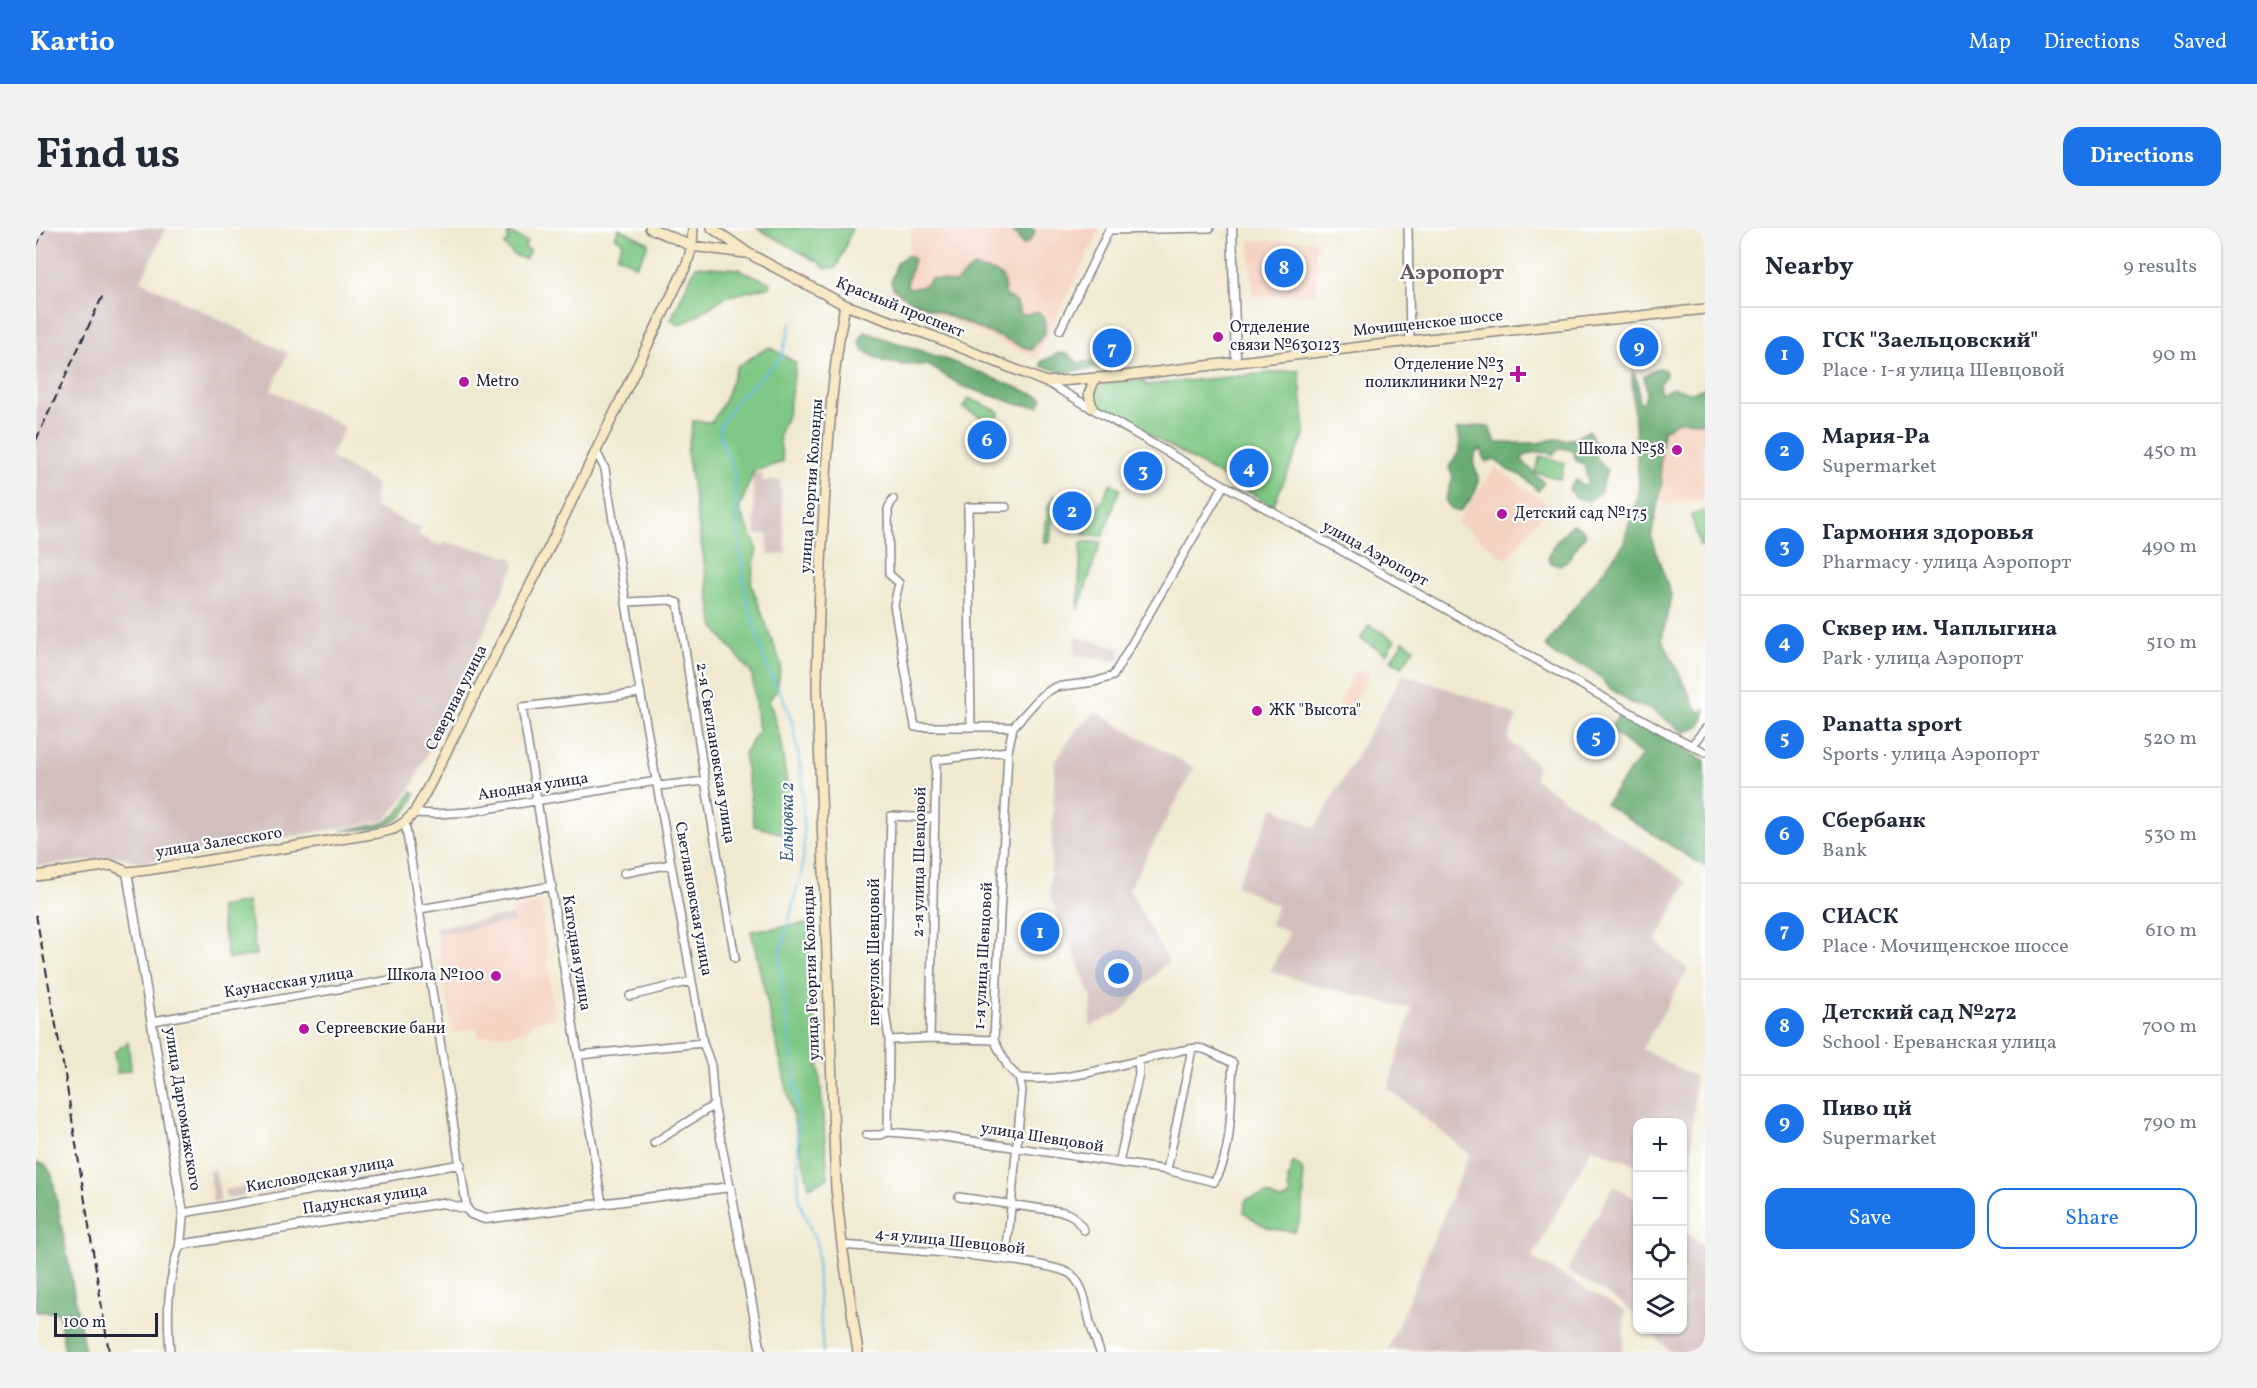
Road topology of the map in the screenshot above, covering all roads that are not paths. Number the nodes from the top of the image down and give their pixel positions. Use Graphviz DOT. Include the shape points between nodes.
graph roads {
  1 [pos="650,228"];
  2 [pos="693,228"];
  3 [pos="712,228"];
  4 [pos="1210,228"];
  5 [pos="1232,228"];
  6 [pos="1408,228"];
  7 [pos="1110,229"];
  8 [pos="692,246"];
  9 [pos="747,253"];
  10 [pos="845,305"];
  11 [pos="1705,309"];
  12 [pos="1060,330"];
  13 [pos="1410,341"];
  14 [pos="1236,361"];
  15 [pos="1095,378"];
  16 [pos="1046,382"];
  17 [pos="1092,408"];
  18 [pos="596,451"];
  19 [pos="1224,484"];
  20 [pos="893,499"];
  21 [pos="1005,507"];
  22 [pos="627,602"];
  23 [pos="640,693"];
  24 [pos="971,726"];
  25 [pos="1013,727"];
  26 [pos="1705,729"];
  27 [pos="1692,745"];
  28 [pos="1008,751"];
  29 [pos="1705,752"];
  30 [pos="705,781"];
  31 [pos="657,783"];
  32 [pos="536,801"];
  33 [pos="414,813"];
  34 [pos="934,818"];
  35 [pos="405,822"];
  36 [pos="671,864"];
  37 [pos="127,872"];
  38 [pos="624,873"];
  39 [pos="36,876"];
  40 [pos="552,886"];
  41 [pos="420,909"];
  42 [pos="735,958"];
  43 [pos="430,973"];
  44 [pos="692,981"];
  45 [pos="630,996"];
  46 [pos="153,1021"];
  47 [pos="930,1038"];
  48 [pos="889,1040"];
  49 [pos="994,1040"];
  50 [pos="703,1043"];
  51 [pos="1192,1049"];
  52 [pos="579,1055"];
  53 [pos="1138,1060"];
  54 [pos="1020,1078"];
  55 [pos="714,1105"];
  56 [pos="888,1132"];
  57 [pos="866,1135"];
  58 [pos="654,1143"];
  59 [pos="1018,1148"];
  60 [pos="1119,1163"];
  61 [pos="461,1164"];
  62 [pos="1167,1170"];
  63 [pos="730,1187"];
  64 [pos="959,1197"];
  65 [pos="602,1204"];
  66 [pos="1011,1204"];
  67 [pos="467,1209"];
  68 [pos="183,1213"];
  69 [pos="1084,1230"];
  70 [pos="180,1245"];
  71 [pos="842,1245"];
  72 [pos="1006,1260"];
  73 [pos="170,1352"];
  74 [pos="761,1352"];
  75 [pos="858,1352"];
  76 [pos="1100,1352"];
  1 -- 8 [label="main road, Красный проспект"];
  2 -- 8 [label="main road, Северная улица"];
  3 -- 9 [label="main road, Красный проспект"];
  4 -- 7 [label="street"];
  5 -- 14 [label="street"];
  6 -- 13 [label="street"];
  7 -- 12 [label="street"];
  8 -- 9 [label="main road, Красный проспект"];
  8 -- 18 [label="main road, Северная улица" via="690,258"];
  9 -- 10 [label="main road, Красный проспект"];
  10 -- 16 [label="main road, Красный проспект"];
  10 -- 71 [label="main road, улица Георгия Колонды" via="828,443 818,618 836,1189"];
  11 -- 13 [label="main road, Мочищенское шоссе"];
  13 -- 14 [label="main road, Мочищенское шоссе"];
  14 -- 15 [label="main road, Мочищенское шоссе"];
  15 -- 16 [label="main road, Мочищенское шоссе"];
  15 -- 17 [label="main road" via="1089,394"];
  16 -- 17 [label="street, улица Аэропорт"];
  17 -- 19 [label="street, улица Аэропорт"];
  18 -- 22 [label="street, Светлановская улица" via="605,469"];
  18 -- 33 [label="main road, Северная улица"];
  19 -- 25 [label="street" via="1113,676 1055,687 1041,696"];
  19 -- 27 [label="street, улица Аэропорт"];
  20 -- 24 [label="street" via="888,509 889,574 899,583 894,605 915,728"];
  21 -- 24 [label="street" via="968,507"];
  22 -- 23 [label="street, Светлановская улица"];
  22 -- 30 [label="street, 2-я Светлановская улица" via="678,603"];
  23 -- 31 [label="street, Светлановская улица"];
  23 -- 32 [label="street, Катодная улица" via="522,707"];
  24 -- 25 [label="street"];
  25 -- 28 [label="street, 1-я улица Шевцовой"];
  26 -- 27 [label="street"];
  27 -- 29 [label="street, улица Аэропорт"];
  28 -- 34 [label="street, 2-я улица Шевцовой" via="936,760"];
  28 -- 49 [label="street, 1-я улица Шевцовой"];
  30 -- 31 [label="street, Анодная улица"];
  30 -- 42 [label="street, 2-я Светлановская улица"];
  31 -- 32 [label="street, Анодная улица"];
  31 -- 36 [label="street, Светлановская улица"];
  32 -- 33 [label="street, Анодная улица" via="458,813"];
  32 -- 40 [label="street, Катодная улица"];
  33 -- 35 [label="main road, Северная улица"];
  34 -- 47 [label="street, 2-я улица Шевцовой"];
  34 -- 48 [label="street, переулок Шевцовой" via="891,816 885,1011"];
  35 -- 37 [label="main road, улица Залесского" via="378,833"];
  35 -- 41 [label="street"];
  36 -- 38 [label="street"];
  36 -- 44 [label="street, Светлановская улица"];
  37 -- 39 [label="main road, улица Залесского" via="111,865"];
  37 -- 46 [label="street, улица Даргомыжского"];
  40 -- 41 [label="street"];
  40 -- 52 [label="street, Катодная улица"];
  41 -- 43 [label="street"];
  43 -- 46 [label="street, Каунасская улица"];
  43 -- 61 [label="street"];
  44 -- 45 [label="street"];
  44 -- 50 [label="street, Светлановская улица"];
  46 -- 68 [label="street, улица Даргомыжского"];
  47 -- 48 [label="street"];
  47 -- 49 [label="street"];
  48 -- 56 [label="street, переулок Шевцовой"];
  49 -- 54 [label="street, 1-я улица Шевцовой" via="1008,1067"];
  50 -- 52 [label="street"];
  50 -- 55 [label="street, Светлановская улица" via="711,1065"];
  51 -- 53 [label="street"];
  51 -- 62 [label="street"];
  51 -- 62 [label="street, улица Шевцовой" via="1202,1049 1233,1064 1227,1141 1214,1182"];
  52 -- 65 [label="street, Катодная улица"];
  53 -- 54 [label="street" via="1070,1077"];
  53 -- 60 [label="street" via="1139,1074"];
  54 -- 59 [label="street" via="1023,1101"];
  55 -- 58 [label="street"];
  55 -- 63 [label="street, Светлановская улица"];
  56 -- 57 [label="street, улица Шевцовой"];
  56 -- 59 [label="street, улица Шевцовой"];
  59 -- 60 [label="street, улица Шевцовой"];
  59 -- 66 [label="street"];
  60 -- 62 [label="street, улица Шевцовой"];
  61 -- 67 [label="street"];
  61 -- 68 [label="street, Кисловодская улица"];
  63 -- 65 [label="street, Падунская улица"];
  63 -- 74 [label="street, Светлановская улица"];
  64 -- 66 [label="street"];
  65 -- 67 [label="street, Падунская улица" via="485,1219"];
  66 -- 69 [label="street" via="1064,1212 1073,1216"];
  66 -- 72 [label="street"];
  67 -- 70 [label="street, Падунская улица" via="442,1203"];
  68 -- 70 [label="street, улица Даргомыжского"];
  70 -- 73 [label="street, улица Даргомыжского" via="170,1289"];
  71 -- 72 [label="street, 4-я улица Шевцовой"];
  71 -- 75 [label="main road, улица Георгия Колонды"];
  72 -- 76 [label="street, 4-я улица Шевцовой" via="1055,1267 1073,1276 1087,1301 1090,1325"];
}
